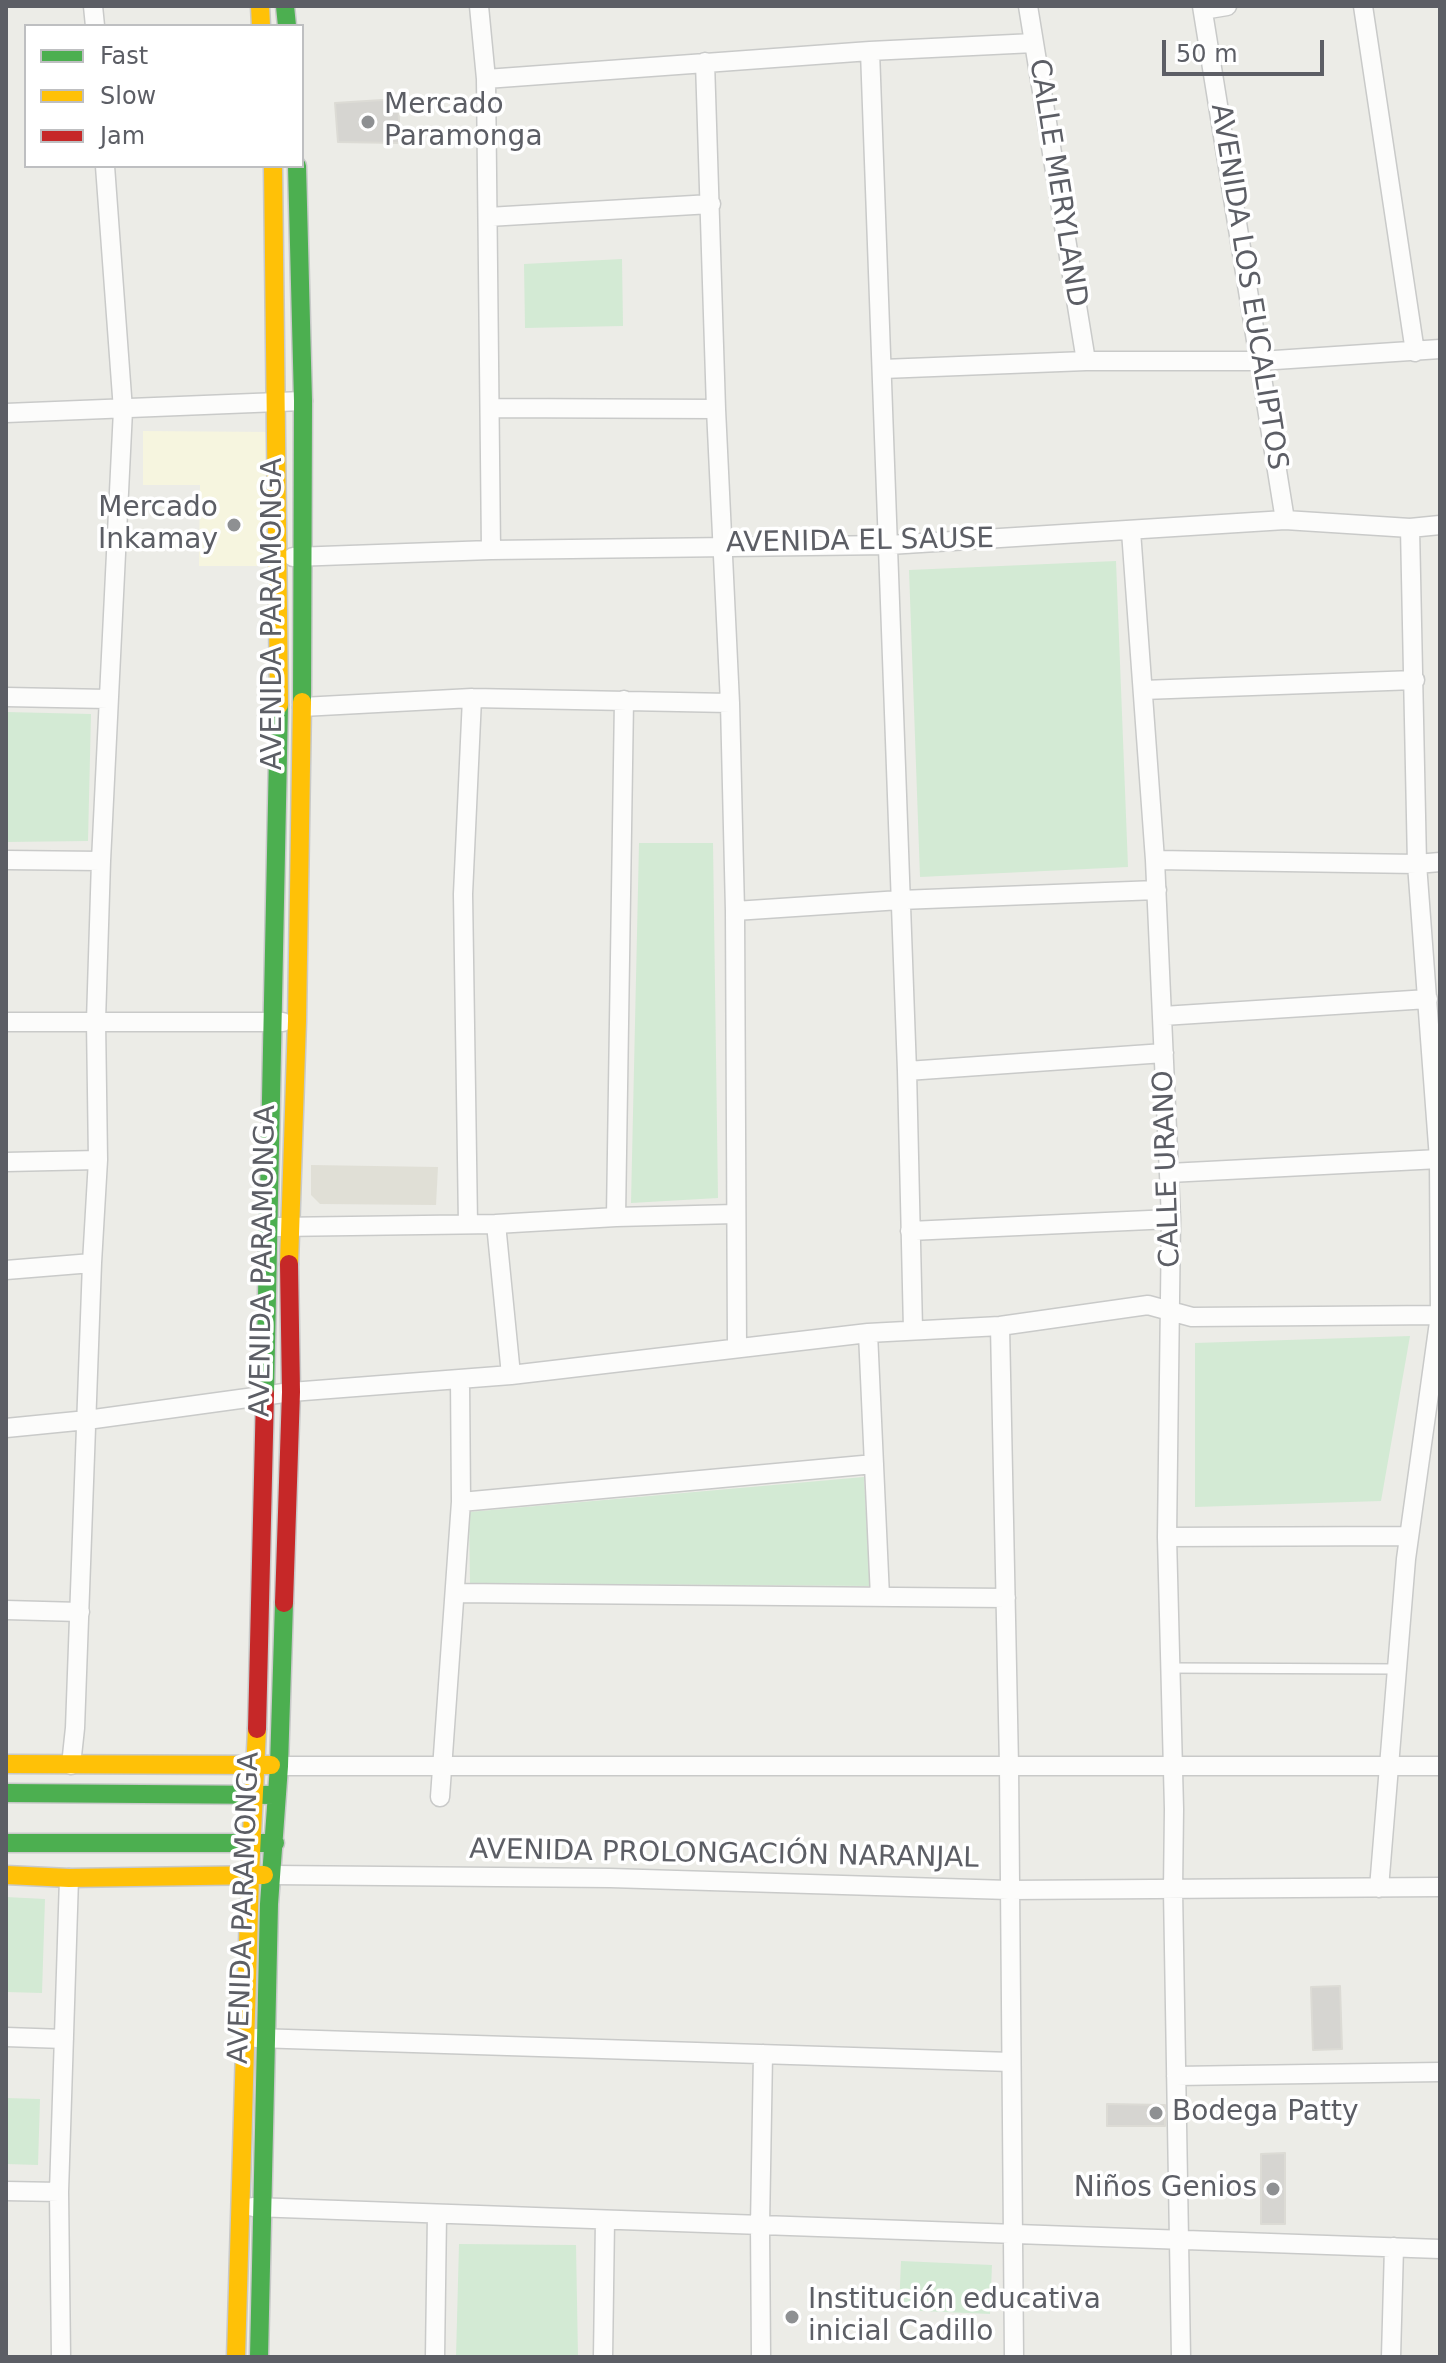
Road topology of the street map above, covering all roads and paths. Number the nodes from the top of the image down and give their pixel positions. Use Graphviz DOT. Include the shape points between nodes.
graph roads {
  1 [pos="479,6"];
  2 [pos="1028,6"];
  3 [pos="1227,6"];
  4 [pos="1363,6"];
  5 [pos="1203,8"];
  6 [pos="1034,43"];
  7 [pos="870,51"];
  8 [pos="705,62"];
  9 [pos="486,79"];
  10 [pos="105,168"];
  11 [pos="274,168"];
  12 [pos="297,168"];
  13 [pos="711,204"];
  14 [pos="488,217"];
  15 [pos="1440,349"];
  16 [pos="1415,352"];
  17 [pos="1086,361"];
  18 [pos="1260,361"];
  19 [pos="883,369"];
  20 [pos="277,401"];
  21 [pos="303,401"];
  22 [pos="490,408"];
  23 [pos="716,409"];
  24 [pos="123,410"];
  25 [pos="6,413"];
  26 [pos="1285,520"];
  27 [pos="1440,525"];
  28 [pos="1410,528"];
  29 [pos="1131,531"];
  30 [pos="723,545"];
  31 [pos="889,545"];
  32 [pos="491,550"];
  33 [pos="278,557"];
  34 [pos="302,557"];
  35 [pos="1415,680"];
  36 [pos="1143,690"];
  37 [pos="6,697"];
  38 [pos="472,698"];
  39 [pos="108,699"];
  40 [pos="624,700"];
  41 [pos="730,703"];
  42 [pos="302,707"];
  43 [pos="6,860"];
  44 [pos="1155,860"];
  45 [pos="101,861"];
  46 [pos="1440,862"];
  47 [pos="1417,864"];
  48 [pos="1157,890"];
  49 [pos="900,900"];
  50 [pos="735,911"];
  51 [pos="1428,999"];
  52 [pos="1163,1016"];
  53 [pos="96,1021"];
  54 [pos="297,1021"];
  55 [pos="6,1022"];
  56 [pos="274,1022"];
  57 [pos="1164,1053"];
  58 [pos="907,1071"];
  59 [pos="1439,1159"];
  60 [pos="98,1160"];
  61 [pos="6,1162"];
  62 [pos="1169,1173"];
  63 [pos="735,1214"];
  64 [pos="616,1217"];
  65 [pos="1171,1219"];
  66 [pos="1440,1220"];
  67 [pos="468,1224"];
  68 [pos="496,1224"];
  69 [pos="270,1227"];
  70 [pos="289,1227"];
  71 [pos="910,1231"];
  72 [pos="92,1263"];
  73 [pos="6,1270"];
  74 [pos="1171,1312"];
  75 [pos="1440,1315"];
  76 [pos="1000,1326"];
  77 [pos="913,1329"];
  78 [pos="868,1333"];
  79 [pos="737,1348"];
  80 [pos="511,1375"];
  81 [pos="460,1379"];
  82 [pos="291,1392"];
  83 [pos="265,1395"];
  84 [pos="87,1420"];
  85 [pos="6,1428"];
  86 [pos="874,1464"];
  87 [pos="461,1502"];
  88 [pos="1409,1536"];
  89 [pos="1167,1537"];
  90 [pos="455,1593"];
  91 [pos="880,1597"];
  92 [pos="1006,1598"];
  93 [pos="6,1610"];
  94 [pos="80,1612"];
  95 [pos="1169,1668"];
  96 [pos="1398,1669"];
  97 [pos="6,1764"];
  98 [pos="71,1765"];
  99 [pos="256,1765"];
  100 [pos="279,1766"];
  101 [pos="442,1766"];
  102 [pos="1009,1766"];
  103 [pos="1173,1766"];
  104 [pos="1388,1766"];
  105 [pos="1440,1766"];
  106 [pos="6,1793"];
  107 [pos="255,1794"];
  108 [pos="277,1795"];
  109 [pos="440,1797"];
  110 [pos="6,1843"];
  111 [pos="252,1843"];
  112 [pos="275,1843"];
  113 [pos="6,1875"];
  114 [pos="250,1875"];
  115 [pos="272,1875"];
  116 [pos="69,1878"];
  117 [pos="1440,1887"];
  118 [pos="1379,1888"];
  119 [pos="1009,1890"];
  120 [pos="1173,1890"];
  121 [pos="6,2037"];
  122 [pos="246,2038"];
  123 [pos="64,2039"];
  124 [pos="267,2039"];
  125 [pos="763,2054"];
  126 [pos="1011,2062"];
  127 [pos="1440,2072"];
  128 [pos="1176,2076"];
  129 [pos="6,2191"];
  130 [pos="59,2192"];
  131 [pos="242,2206"];
  132 [pos="263,2208"];
  133 [pos="437,2214"];
  134 [pos="605,2220"];
  135 [pos="760,2226"];
  136 [pos="1013,2234"];
  137 [pos="1178,2240"];
  138 [pos="1394,2247"];
  139 [pos="1440,2249"];
  140 [pos="61,2357"];
  141 [pos="236,2357"];
  142 [pos="259,2357"];
  143 [pos="435,2357"];
  144 [pos="603,2357"];
  145 [pos="761,2357"];
  146 [pos="1014,2357"];
  147 [pos="1181,2357"];
  148 [pos="1391,2357"];
  1 -- 9 [label="street"];
  2 -- 6 [label="street, CALLE MERYLAND"];
  3 -- 5 [label="street"];
  4 -- 16 [label="street"];
  5 -- 18 [label="street, AVENIDA LOS EUCALIPTOS"];
  6 -- 7 [label="street"];
  6 -- 17 [label="street, CALLE MERYLAND"];
  7 -- 8 [label="street"];
  7 -- 19 [label="street"];
  8 -- 9 [label="street"];
  8 -- 13 [label="street"];
  9 -- 14 [label="street"];
  10 -- 24 [label="street"];
  11 -- 20 [label="street, AVENIDA PARAMONGA"];
  12 -- 21 [label="street, AVENIDA PARAMONGA"];
  13 -- 14 [label="street"];
  13 -- 23 [label="street"];
  14 -- 22 [label="street"];
  15 -- 16 [label="street"];
  16 -- 18 [label="street"];
  17 -- 18 [label="street"];
  17 -- 19 [label="street"];
  18 -- 26 [label="street, AVENIDA LOS EUCALIPTOS"];
  19 -- 31 [label="street"];
  20 -- 21 [label="street"];
  20 -- 24 [label="street"];
  20 -- 33 [label="street, AVENIDA PARAMONGA"];
  21 -- 34 [label="street, AVENIDA PARAMONGA"];
  22 -- 23 [label="street"];
  22 -- 32 [label="street"];
  23 -- 30 [label="street"];
  24 -- 25 [label="street"];
  24 -- 39 [label="street"];
  26 -- 28 [label="street, AVENIDA EL SAUSE"];
  26 -- 29 [label="street, AVENIDA EL SAUSE"];
  27 -- 28 [label="street, AVENIDA EL SAUSE"];
  28 -- 35 [label="street"];
  29 -- 31 [label="street, AVENIDA EL SAUSE"];
  29 -- 36 [label="street, CALLE URANO"];
  30 -- 31 [label="street, AVENIDA EL SAUSE"];
  30 -- 32 [label="street, AVENIDA EL SAUSE"];
  30 -- 41 [label="street"];
  31 -- 49 [label="street"];
  32 -- 34 [label="street, AVENIDA EL SAUSE"];
  33 -- 34 [label="street, AVENIDA EL SAUSE"];
  33 -- 56 [label="street, AVENIDA PARAMONGA"];
  34 -- 42 [label="street, AVENIDA PARAMONGA"];
  35 -- 36 [label="street"];
  35 -- 47 [label="street"];
  36 -- 44 [label="street, CALLE URANO"];
  37 -- 39 [label="street"];
  38 -- 40 [label="street"];
  38 -- 42 [label="street"];
  38 -- 67 [label="street" via="463,894"];
  39 -- 45 [label="street"];
  40 -- 41 [label="street"];
  40 -- 64 [label="street"];
  41 -- 50 [label="street"];
  42 -- 54 [label="street, AVENIDA PARAMONGA"];
  43 -- 45 [label="street"];
  44 -- 47 [label="street"];
  44 -- 48 [label="street, CALLE URANO"];
  45 -- 53 [label="street"];
  46 -- 47 [label="street"];
  47 -- 51 [label="street"];
  48 -- 49 [label="street"];
  48 -- 52 [label="street, CALLE URANO"];
  49 -- 50 [label="street"];
  49 -- 58 [label="street"];
  50 -- 63 [label="street"];
  51 -- 52 [label="street"];
  51 -- 59 [label="street"];
  52 -- 57 [label="street, CALLE URANO"];
  53 -- 55 [label="street"];
  53 -- 56 [label="street"];
  53 -- 60 [label="street"];
  54 -- 56 [label="street"];
  54 -- 70 [label="street, AVENIDA PARAMONGA"];
  56 -- 69 [label="street, AVENIDA PARAMONGA"];
  57 -- 58 [label="street"];
  57 -- 62 [label="street, CALLE URANO"];
  58 -- 71 [label="street"];
  59 -- 62 [label="street"];
  59 -- 66 [label="street"];
  60 -- 61 [label="street"];
  60 -- 72 [label="street"];
  62 -- 65 [label="street, CALLE URANO"];
  63 -- 64 [label="street"];
  63 -- 79 [label="street"];
  64 -- 68 [label="street"];
  65 -- 71 [label="street"];
  65 -- 74 [label="street, CALLE URANO"];
  66 -- 75 [label="street"];
  67 -- 68 [label="street"];
  67 -- 70 [label="street"];
  68 -- 80 [label="street"];
  69 -- 70 [label="street"];
  69 -- 83 [label="street, AVENIDA PARAMONGA"];
  70 -- 82 [label="street, AVENIDA PARAMONGA"];
  71 -- 77 [label="street"];
  72 -- 73 [label="street"];
  72 -- 84 [label="street"];
  74 -- 75 [label="street" via="1192,1317"];
  74 -- 76 [label="street" via="1148,1305"];
  74 -- 89 [label="street, CALLE URANO"];
  75 -- 88 [label="street"];
  76 -- 77 [label="street"];
  76 -- 92 [label="street"];
  77 -- 78 [label="street"];
  78 -- 79 [label="street"];
  78 -- 86 [label="street"];
  79 -- 80 [label="street"];
  80 -- 81 [label="street"];
  81 -- 82 [label="street"];
  81 -- 87 [label="street"];
  82 -- 83 [label="street"];
  82 -- 100 [label="street, AVENIDA PARAMONGA"];
  83 -- 84 [label="street"];
  83 -- 99 [label="street, AVENIDA PARAMONGA"];
  84 -- 85 [label="street"];
  84 -- 94 [label="street"];
  86 -- 87 [label="street"];
  86 -- 91 [label="street"];
  87 -- 90 [label="street"];
  88 -- 89 [label="street"];
  88 -- 96 [label="street"];
  89 -- 95 [label="street, CALLE URANO"];
  90 -- 91 [label="street"];
  90 -- 101 [label="street"];
  91 -- 92 [label="street"];
  92 -- 102 [label="street"];
  93 -- 94 [label="street"];
  94 -- 98 [label="street"];
  95 -- 96 [label="lane"];
  95 -- 103 [label="street, CALLE URANO"];
  96 -- 104 [label="street"];
  97 -- 98 [label="street"];
  98 -- 99 [label="street"];
  99 -- 100 [label="street"];
  99 -- 107 [label="street, AVENIDA PARAMONGA"];
  100 -- 101 [label="street"];
  100 -- 108 [label="street, AVENIDA PARAMONGA"];
  101 -- 102 [label="street"];
  101 -- 109 [label="street"];
  102 -- 103 [label="street"];
  102 -- 119 [label="street"];
  103 -- 104 [label="street"];
  103 -- 120 [label="street, CALLE URANO"];
  104 -- 105 [label="street"];
  104 -- 118 [label="street"];
  106 -- 107 [label="street"];
  107 -- 108 [label="street"];
  107 -- 111 [label="street, AVENIDA PARAMONGA"];
  108 -- 112 [label="street, AVENIDA PARAMONGA"];
  110 -- 111 [label="street"];
  111 -- 112 [label="street"];
  111 -- 114 [label="street, AVENIDA PARAMONGA"];
  112 -- 115 [label="street, AVENIDA PARAMONGA"];
  113 -- 116 [label="street, AVENIDA PROLONGACIÓN NARANJAL"];
  114 -- 115 [label="street, AVENIDA PROLONGACIÓN NARANJAL"];
  114 -- 116 [label="street, AVENIDA PROLONGACIÓN NARANJAL"];
  114 -- 122 [label="street, AVENIDA PARAMONGA"];
  115 -- 119 [label="street, AVENIDA PROLONGACIÓN NARANJAL"];
  115 -- 124 [label="street, AVENIDA PARAMONGA"];
  116 -- 123 [label="street"];
  117 -- 118 [label="street, AVENIDA PROLONGACIÓN NARANJAL"];
  118 -- 120 [label="street, AVENIDA PROLONGACIÓN NARANJAL"];
  119 -- 120 [label="street, AVENIDA PROLONGACIÓN NARANJAL"];
  119 -- 126 [label="street"];
  120 -- 128 [label="street, CALLE URANO"];
  121 -- 123 [label="street"];
  122 -- 124 [label="street"];
  122 -- 131 [label="street, AVENIDA PARAMONGA"];
  123 -- 130 [label="street"];
  124 -- 125 [label="street"];
  124 -- 132 [label="street, AVENIDA PARAMONGA"];
  125 -- 126 [label="street"];
  125 -- 135 [label="street"];
  126 -- 136 [label="street"];
  127 -- 128 [label="street"];
  128 -- 137 [label="street, CALLE URANO"];
  129 -- 130 [label="street"];
  130 -- 140 [label="street"];
  131 -- 132 [label="street"];
  131 -- 141 [label="street, AVENIDA PARAMONGA"];
  132 -- 133 [label="street"];
  132 -- 142 [label="street, AVENIDA PARAMONGA"];
  133 -- 134 [label="street"];
  133 -- 143 [label="street"];
  134 -- 135 [label="street"];
  134 -- 144 [label="street"];
  135 -- 136 [label="street"];
  135 -- 145 [label="street"];
  136 -- 137 [label="street"];
  136 -- 146 [label="street"];
  137 -- 138 [label="street"];
  137 -- 147 [label="street, CALLE URANO"];
  138 -- 139 [label="street"];
  138 -- 148 [label="street"];
}
